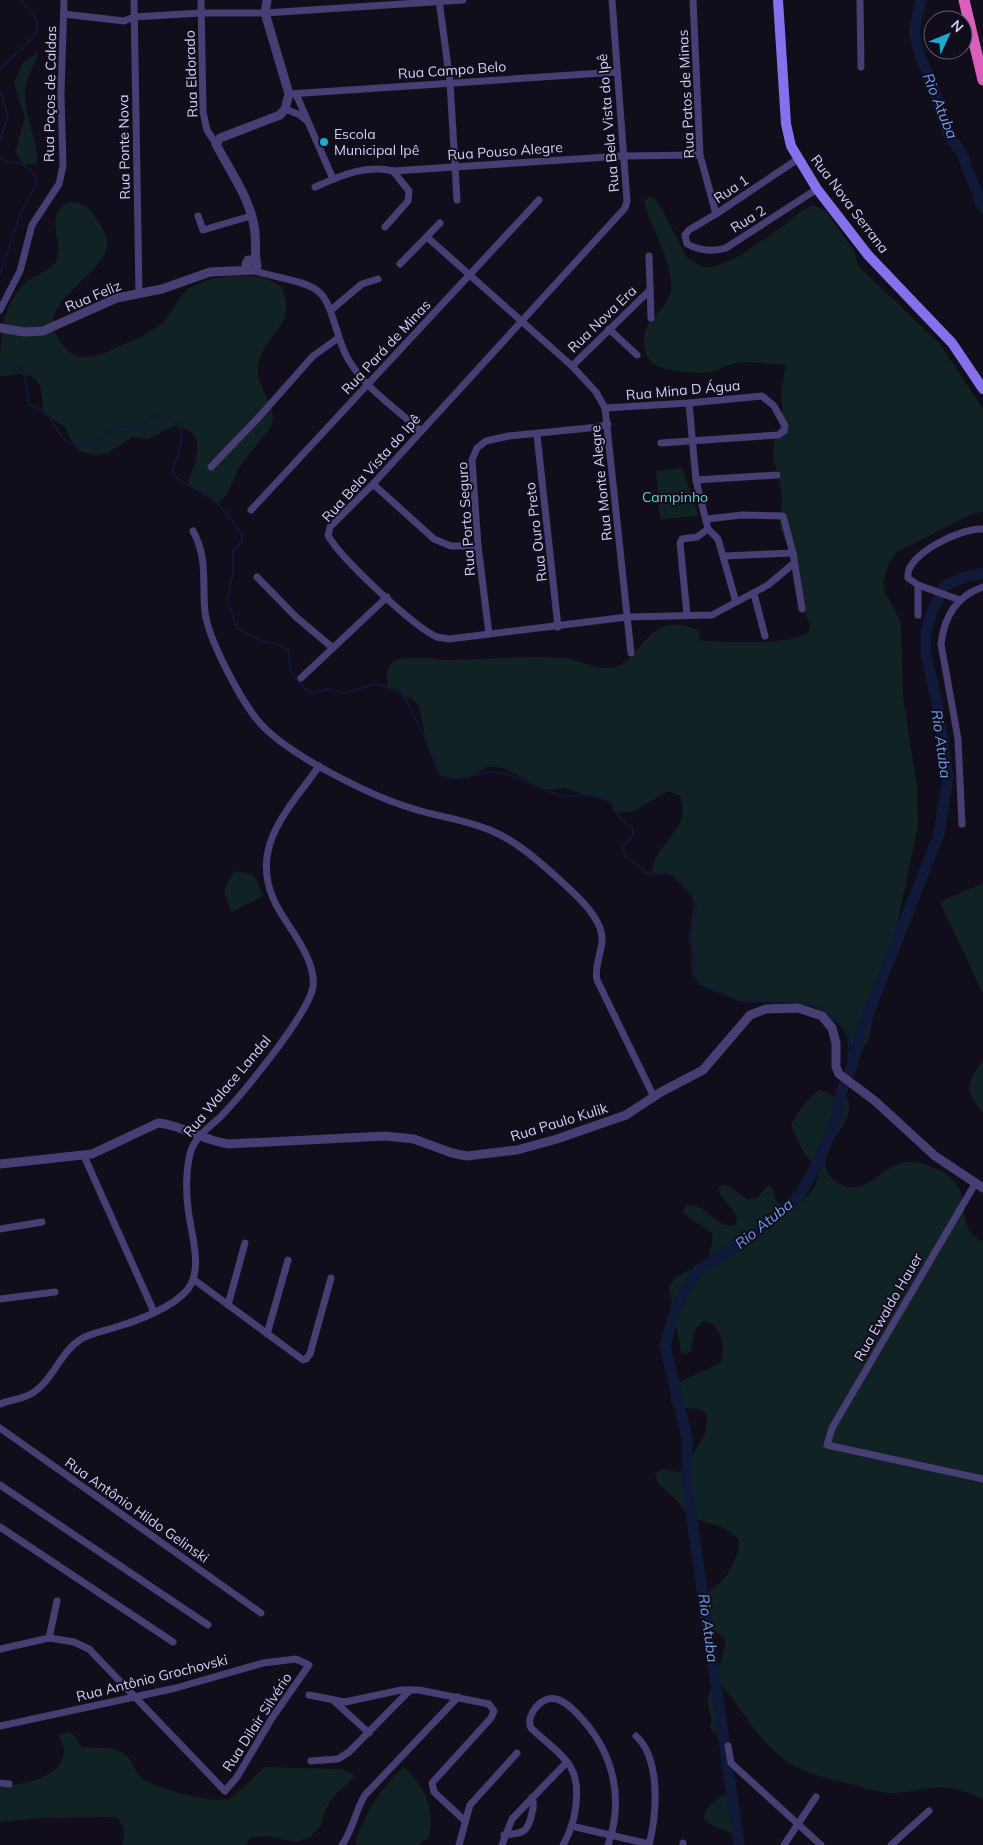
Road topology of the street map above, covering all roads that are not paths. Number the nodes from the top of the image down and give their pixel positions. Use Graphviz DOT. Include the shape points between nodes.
graph roads {
  1 [pos="64,0"];
  2 [pos="134,0"];
  3 [pos="201,0"];
  4 [pos="267,0"];
  5 [pos="464,0"];
  6 [pos="612,0"];
  7 [pos="694,0"];
  8 [pos="778,0"];
  9 [pos="860,0"];
  10 [pos="964,0"];
  11 [pos="439,1"];
  12 [pos="201,13"];
  13 [pos="265,13"];
  14 [pos="64,14"];
  15 [pos="134,18"];
  16 [pos="861,67"];
  17 [pos="616,72"];
  18 [pos="983,80"];
  19 [pos="450,82"];
  20 [pos="292,94"];
  21 [pos="285,110"];
  22 [pos="306,120"];
  23 [pos="216,144"];
  24 [pos="623,156"];
  25 [pos="700,156"];
  26 [pos="798,159"];
  27 [pos="454,167"];
  28 [pos="393,171"];
  29 [pos="333,179"];
  30 [pos="315,187"];
  31 [pos="817,189"];
  32 [pos="457,200"];
  33 [pos="539,200"];
  34 [pos="716,214"];
  35 [pos="198,216"];
  36 [pos="252,216"];
  37 [pos="440,223"];
  38 [pos="385,227"];
  39 [pos="427,236"];
  40 [pos="688,244"];
  41 [pos="649,256"];
  42 [pos="400,264"];
  43 [pos="251,265"];
  44 [pos="470,275"];
  45 [pos="378,279"];
  46 [pos="650,290"];
  47 [pos="139,294"];
  48 [pos="0,310"];
  49 [pos="331,310"];
  50 [pos="651,318"];
  51 [pos="522,322"];
  52 [pos="0,328"];
  53 [pos="609,330"];
  54 [pos="337,338"];
  55 [pos="636,354"];
  56 [pos="572,366"];
  57 [pos="368,385"];
  58 [pos="983,389"];
  59 [pos="689,403"];
  60 [pos="605,408"];
  61 [pos="608,424"];
  62 [pos="421,431"];
  63 [pos="537,435"];
  64 [pos="692,442"];
  65 [pos="661,443"];
  66 [pos="211,467"];
  67 [pos="777,475"];
  68 [pos="696,480"];
  69 [pos="373,484"];
  70 [pos="251,510"];
  71 [pos="707,519"];
  72 [pos="708,529"];
  73 [pos="983,529"];
  74 [pos="193,531"];
  75 [pos="478,546"];
  76 [pos="793,554"];
  77 [pos="724,556"];
  78 [pos="793,564"];
  79 [pos="257,577"];
  80 [pos="918,585"];
  81 [pos="983,587"];
  82 [pos="754,594"];
  83 [pos="387,597"];
  84 [pos="960,600"];
  85 [pos="736,602"];
  86 [pos="802,609"];
  87 [pos="687,614"];
  88 [pos="918,615"];
  89 [pos="627,617"];
  90 [pos="558,626"];
  91 [pos="488,634"];
  92 [pos="765,636"];
  93 [pos="333,648"];
  94 [pos="631,653"];
  95 [pos="301,678"];
  96 [pos="319,766"];
  97 [pos="962,824"];
  98 [pos="654,1097"];
  99 [pos="198,1136"];
  100 [pos="84,1156"];
  101 [pos="0,1164"];
  102 [pos="979,1186"];
  103 [pos="42,1222"];
  104 [pos="0,1229"];
  105 [pos="245,1243"];
  106 [pos="288,1260"];
  107 [pos="331,1278"];
  108 [pos="193,1279"];
  109 [pos="55,1292"];
  110 [pos="0,1299"];
  111 [pos="228,1305"];
  112 [pos="154,1312"];
  113 [pos="267,1334"];
  114 [pos="0,1404"];
  115 [pos="0,1428"];
  116 [pos="983,1480"];
  117 [pos="0,1484"];
  118 [pos="0,1527"];
  119 [pos="57,1601"];
  120 [pos="260,1613"];
  121 [pos="208,1625"];
  122 [pos="49,1638"];
  123 [pos="173,1642"];
  124 [pos="0,1649"];
  125 [pos="309,1665"];
  126 [pos="410,1690"];
  127 [pos="309,1695"];
  128 [pos="135,1697"];
  129 [pos="458,1697"];
  130 [pos="334,1701"];
  131 [pos="0,1726"];
  132 [pos="368,1733"];
  133 [pos="636,1736"];
  134 [pos="728,1746"];
  135 [pos="517,1753"];
  136 [pos="311,1761"];
  137 [pos="567,1762"];
  138 [pos="0,1782"];
  139 [pos="9,1784"];
  140 [pos="532,1797"];
  141 [pos="816,1797"];
  142 [pos="929,1811"];
  143 [pos="464,1820"];
  144 [pos="797,1822"];
  145 [pos="571,1826"];
  146 [pos="612,1834"];
  147 [pos="504,1835"];
  148 [pos="342,1845"];
  149 [pos="458,1845"];
  150 [pos="502,1845"];
  151 [pos="563,1845"];
  152 [pos="608,1845"];
  153 [pos="649,1845"];
  154 [pos="784,1845"];
  155 [pos="821,1845"];
  156 [pos="891,1845"];
  1 -- 14 [label="street, Rua Poços de Caldas"];
  2 -- 15 [label="street, Rua Ponte Nova"];
  3 -- 12 [label="street, Rua Eldorado"];
  4 -- 13 [label="street"];
  5 -- 11 [label="street"];
  6 -- 17 [label="street, Rua Bela Vista do Ipê"];
  7 -- 25 [label="street, Rua Patos de Minas"];
  8 -- 26 [label="main road, Rua Nova Serrana" via="786,124"];
  9 -- 16 [label="street"];
  10 -- 18 [label="highway"];
  11 -- 13 [label="street"];
  11 -- 19 [label="street"];
  12 -- 13 [label="street"];
  12 -- 15 [label="street"];
  12 -- 23 [label="street, Rua Eldorado" via="203,112 207,130"];
  13 -- 20 [label="street"];
  14 -- 15 [label="street" via="124,21"];
  14 -- 48 [label="street, Rua Poços de Caldas" via="63,166 59,184 32,226 20,271"];
  15 -- 47 [label="street, Rua Ponte Nova"];
  17 -- 19 [label="street, Rua Campo Belo"];
  17 -- 24 [label="street, Rua Bela Vista do Ipê"];
  19 -- 20 [label="street, Rua Campo Belo"];
  19 -- 27 [label="street"];
  20 -- 21 [label="street"];
  20 -- 22 [label="street"];
  21 -- 22 [label="street"];
  21 -- 23 [label="street" via="280,115 220,138"];
  22 -- 29 [label="street"];
  23 -- 36 [label="street"];
  24 -- 25 [label="street, Rua Pouso Alegre"];
  24 -- 27 [label="street, Rua Pouso Alegre"];
  24 -- 51 [label="street, Rua Bela Vista do Ipê" via="627,201 624,208"];
  25 -- 34 [label="street, Rua Patos de Minas"];
  26 -- 31 [label="main road, Rua Nova Serrana"];
  26 -- 34 [label="street, Rua 1"];
  27 -- 28 [label="street, Rua Pouso Alegre"];
  27 -- 32 [label="street"];
  28 -- 29 [label="street, Rua Pouso Alegre" via="366,168"];
  28 -- 38 [label="street" via="408,191 408,201"];
  29 -- 30 [label="street, Rua Pouso Alegre"];
  31 -- 40 [label="street, Rua 2" via="726,248 714,251 696,249"];
  31 -- 58 [label="main road, Rua Nova Serrana" via="868,256 952,343"];
  33 -- 44 [label="street, Rua Pará de Minas"];
  34 -- 40 [label="street, Rua 1" via="689,230 685,235"];
  35 -- 36 [label="street" via="203,230"];
  36 -- 43 [label="street" via="255,239"];
  37 -- 39 [label="street"];
  39 -- 42 [label="street"];
  39 -- 44 [label="street, Rua Monte Alegre"];
  41 -- 46 [label="street"];
  43 -- 47 [label="street, Rua Feliz" via="210,272 162,290"];
  43 -- 49 [label="street" via="279,279 311,286 322,294"];
  44 -- 51 [label="street, Rua Monte Alegre"];
  44 -- 57 [label="street, Rua Pará de Minas"];
  45 -- 49 [label="street" via="362,284"];
  46 -- 50 [label="street"];
  46 -- 53 [label="street, Rua Nova Era"];
  47 -- 52 [label="street, Rua Feliz" via="117,298 43,331"];
  49 -- 54 [label="street"];
  51 -- 56 [label="street, Rua Monte Alegre"];
  51 -- 62 [label="street, Rua Bela Vista do Ipê"];
  53 -- 55 [label="street"];
  53 -- 56 [label="street, Rua Nova Era"];
  54 -- 57 [label="street" via="351,365"];
  54 -- 66 [label="street" via="313,356"];
  56 -- 60 [label="street, Rua Monte Alegre" via="596,392"];
  57 -- 62 [label="street"];
  57 -- 70 [label="street, Rua Pará de Minas"];
  59 -- 60 [label="street, Rua Mina D Água"];
  59 -- 64 [label="street"];
  59 -- 64 [label="street, Rua Mina D Água" via="762,396 774,406 783,421 784,431 778,435"];
  60 -- 61 [label="street, Rua Monte Alegre"];
  61 -- 63 [label="street, Rua Porto Seguro"];
  61 -- 89 [label="street, Rua Monte Alegre"];
  62 -- 69 [label="street, Rua Bela Vista do Ipê"];
  63 -- 75 [label="street, Rua Porto Seguro" via="486,440 477,448 472,460"];
  63 -- 90 [label="street, Rua Ouro Preto"];
  64 -- 65 [label="street"];
  64 -- 68 [label="street"];
  67 -- 68 [label="street"];
  68 -- 71 [label="street"];
  69 -- 75 [label="street" via="434,539 450,546"];
  69 -- 83 [label="street, Rua Bela Vista do Ipê" via="330,527 328,535 338,551"];
  71 -- 72 [label="street"];
  71 -- 76 [label="street" via="742,515 783,516"];
  72 -- 77 [label="street" via="718,539"];
  72 -- 87 [label="street" via="697,537 682,539 680,543"];
  73 -- 80 [label="street" via="960,532 923,551 907,574"];
  74 -- 96 [label="street" via="205,565 207,623 227,666 261,724"];
  75 -- 91 [label="street, Rua Porto Seguro"];
  76 -- 77 [label="street"];
  76 -- 78 [label="street"];
  77 -- 85 [label="street"];
  78 -- 82 [label="street, Rua Bela Vista do Ipê"];
  78 -- 86 [label="street"];
  79 -- 93 [label="street" via="296,617"];
  80 -- 84 [label="street"];
  80 -- 88 [label="street"];
  81 -- 84 [label="street"];
  82 -- 85 [label="street, Rua Bela Vista do Ipê"];
  82 -- 92 [label="street"];
  83 -- 91 [label="street, Rua Bela Vista do Ipê" via="419,626 438,637 449,639"];
  83 -- 93 [label="street"];
  84 -- 97 [label="street" via="948,614 941,644 958,738"];
  85 -- 87 [label="street, Rua Bela Vista do Ipê" via="712,615"];
  87 -- 89 [label="street, Rua Bela Vista do Ipê"];
  89 -- 90 [label="street, Rua Bela Vista do Ipê"];
  89 -- 94 [label="street, Rua Monte Alegre"];
  90 -- 91 [label="street, Rua Bela Vista do Ipê"];
  93 -- 95 [label="street"];
  96 -- 98 [label="street" via="402,805 491,830 540,863 576,894 592,913 603,940 597,980"];
  96 -- 99 [label="street, Rua Walace Landal" via="268,843 266,862 274,899 309,965 313,978 311,995 297,1020 226,1111"];
  98 -- 99 [label="street, Rua Paulo Kulik" via="621,1118 557,1139 509,1152 474,1156 452,1153 414,1139 385,1136 243,1144 220,1143"];
  98 -- 102 [label="street, Rua Paulo Kulik" via="703,1070 743,1021 766,1009 798,1008 822,1016 832,1028 836,1067 842,1077 875,1101 935,1156"];
  99 -- 100 [label="street, Rua Paulo Kulik" via="158,1123"];
  99 -- 108 [label="street, Rua Walace Landal" via="190,1153 187,1185 194,1245"];
  100 -- 101 [label="street, Rua Paulo Kulik"];
  100 -- 112 [label="street"];
  102 -- 116 [label="street, Rua Ewaldo Hauer" via="832,1428 827,1445"];
  103 -- 104 [label="street"];
  105 -- 111 [label="street"];
  106 -- 113 [label="street"];
  107 -- 113 [label="street" via="309,1357 300,1358"];
  108 -- 111 [label="street"];
  108 -- 112 [label="street" via="181,1296"];
  109 -- 110 [label="street"];
  111 -- 113 [label="street"];
  112 -- 114 [label="street" via="81,1340 38,1389 25,1397"];
  115 -- 120 [label="street, Rua Antônio Hildo Gelinski"];
  117 -- 121 [label="street"];
  118 -- 123 [label="street"];
  119 -- 122 [label="street"];
  122 -- 124 [label="street"];
  122 -- 128 [label="street" via="74,1642 89,1649"];
  125 -- 128 [label="street, Rua Antônio Grochovski" via="296,1659 278,1660"];
  125 -- 128 [label="street, Rua Dilair Silvério" via="225,1791"];
  126 -- 129 [label="street"];
  126 -- 130 [label="street" via="356,1701"];
  126 -- 132 [label="street"];
  127 -- 130 [label="street"];
  128 -- 131 [label="street, Rua Antônio Grochovski"];
  129 -- 143 [label="street" via="486,1703 494,1711 488,1722 432,1783 434,1792"];
  129 -- 148 [label="street" via="365,1795"];
  130 -- 132 [label="street"];
  132 -- 136 [label="street" via="343,1757"];
  133 -- 153 [label="street" via="646,1749 653,1776 655,1804"];
  134 -- 144 [label="street" via="731,1763"];
  135 -- 143 [label="street" via="475,1798"];
  137 -- 140 [label="street"];
  137 -- 145 [label="street" via="575,1785"];
  137 -- 146 [label="street" via="530,1726 531,1714 545,1699 555,1698 568,1706 591,1730 605,1752 616,1793"];
  138 -- 139 [label="street"];
  140 -- 147 [label="street" via="512,1819"];
  140 -- 147 [label="street" via="534,1805 529,1827 521,1833"];
  141 -- 144 [label="street"];
  142 -- 156 [label="street"];
  143 -- 149 [label="street"];
  144 -- 154 [label="street"];
  144 -- 155 [label="street"];
  145 -- 146 [label="street"];
  145 -- 151 [label="street"];
  146 -- 152 [label="street"];
  146 -- 153 [label="street"];
  147 -- 150 [label="street"];
}
